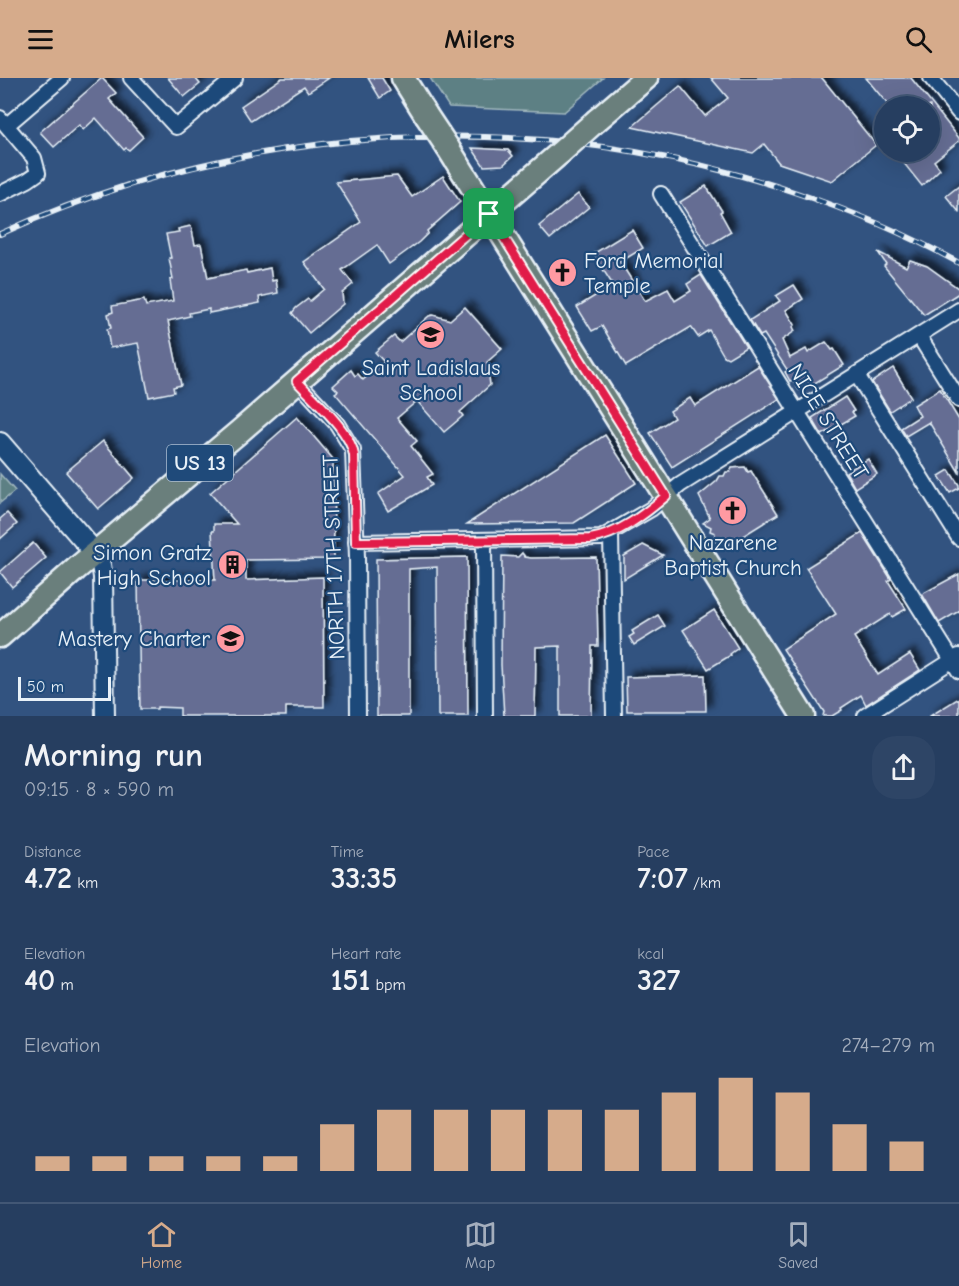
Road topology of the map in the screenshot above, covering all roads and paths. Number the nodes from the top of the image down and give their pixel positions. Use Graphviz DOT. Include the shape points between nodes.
graph roads {
  1 [pos="62,78"];
  2 [pos="130,78"];
  3 [pos="236,78"];
  4 [pos="403,78"];
  5 [pos="646,78"];
  6 [pos="931,78"];
  7 [pos="44,83"];
  8 [pos="959,113"];
  9 [pos="3,121"];
  10 [pos="0,194"];
  11 [pos="661,194"];
  12 [pos="489,214"];
  13 [pos="959,310"];
  14 [pos="919,336"];
  15 [pos="857,375"];
  16 [pos="297,381"];
  17 [pos="959,400"];
  18 [pos="798,411"];
  19 [pos="0,443"];
  20 [pos="666,496"];
  21 [pos="611,534"];
  22 [pos="959,538"];
  23 [pos="484,540"];
  24 [pos="356,542"];
  25 [pos="94,553"];
  26 [pos="0,636"];
  27 [pos="957,662"];
  28 [pos="105,716"];
  29 [pos="358,716"];
  30 [pos="485,716"];
  31 [pos="614,716"];
  32 [pos="803,716"];
  33 [pos="865,716"];
  1 -- 7 [label="street"];
  2 -- 3 [label="street" via="176,128"];
  4 -- 12 [label="main road, bridge"];
  5 -- 12 [label="main road, US 13, bridge"];
  6 -- 8 [label="street"];
  7 -- 9 [label="street"];
  9 -- 10 [label="street" via="34,158 38,173"];
  11 -- 18 [label="street, NICE STREET"];
  12 -- 16 [label="main road, US 13"];
  12 -- 20 [label="main road"];
  13 -- 14 [label="street"];
  14 -- 15 [label="street"];
  14 -- 17 [label="street"];
  15 -- 18 [label="street"];
  15 -- 22 [label="street"];
  16 -- 24 [label="street, NORTH 17TH STREET" via="352,446"];
  16 -- 25 [label="main road, US 13"];
  18 -- 20 [label="street"];
  18 -- 27 [label="street, NICE STREET"];
  19 -- 25 [label="main road"];
  20 -- 21 [label="street"];
  20 -- 32 [label="main road"];
  21 -- 23 [label="street" via="590,539"];
  21 -- 31 [label="street"];
  23 -- 24 [label="street"];
  23 -- 30 [label="street"];
  24 -- 29 [label="street, NORTH 17TH STREET"];
  25 -- 26 [label="main road, US 13"];
  25 -- 28 [label="street" via="103,577"];
  27 -- 33 [label="street"];
}
